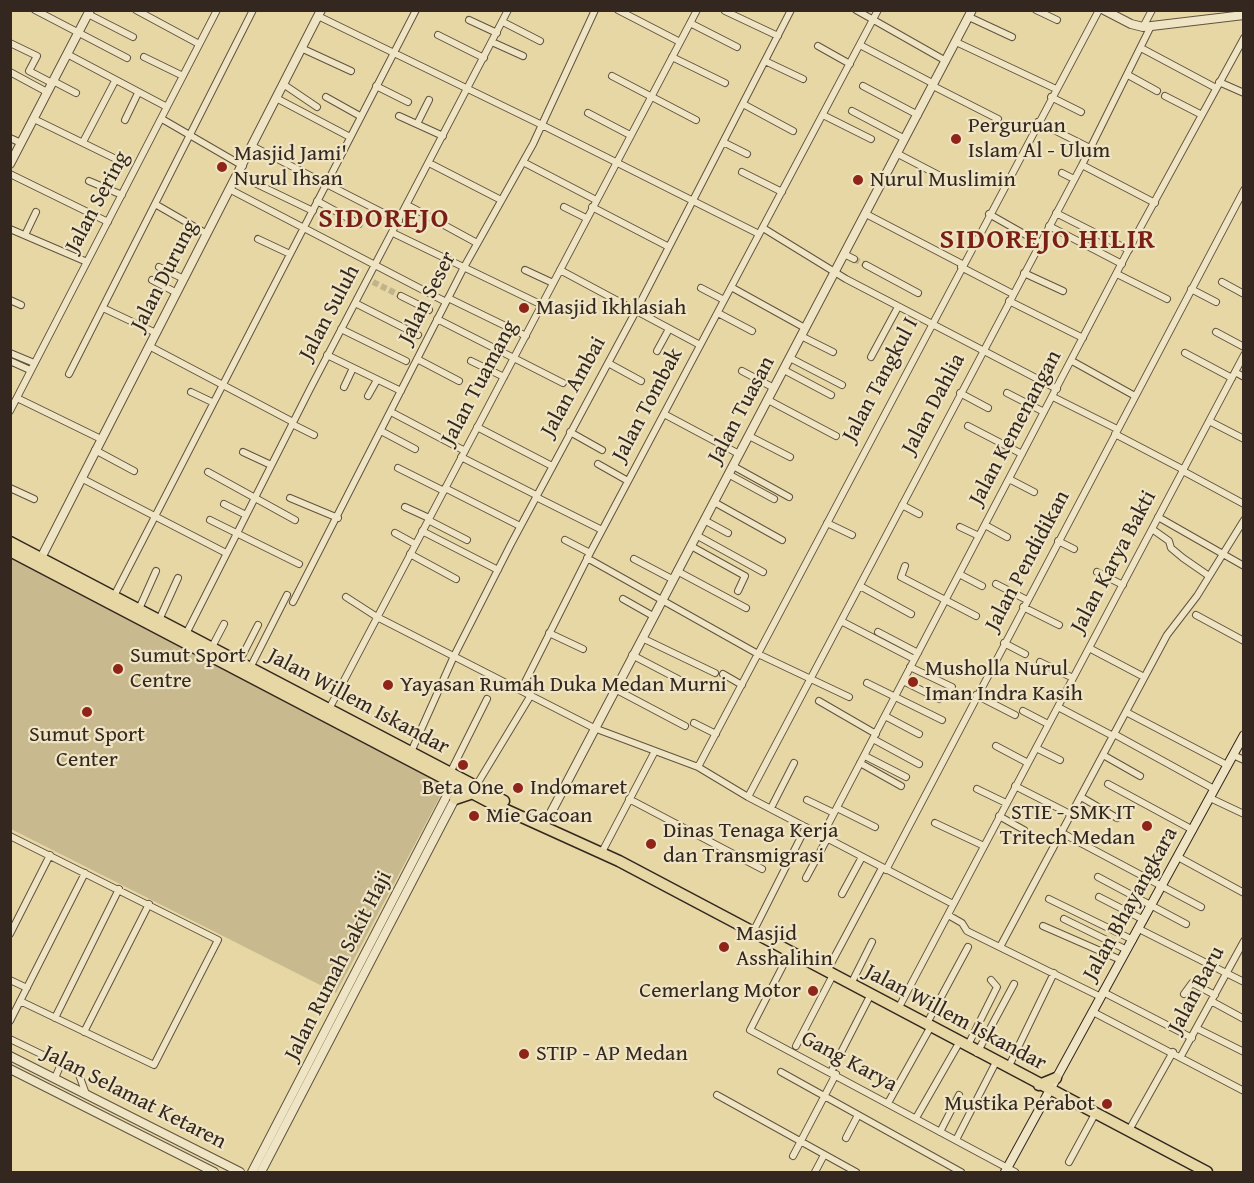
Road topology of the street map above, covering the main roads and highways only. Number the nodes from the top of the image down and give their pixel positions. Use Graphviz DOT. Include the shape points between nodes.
graph roads {
  1 [pos="10,542"];
  2 [pos="18,552"];
  3 [pos="1244,735"];
  4 [pos="454,779"];
  5 [pos="475,790"];
  6 [pos="1056,1078"];
  7 [pos="1039,1085"];
  8 [pos="1050,1090"];
  9 [pos="1009,1171"];
  10 [pos="1207,1173"];
  1 -- 2 [label="highway, Jalan Willem Iskandar"];
  2 -- 4 [label="highway, Jalan Willem Iskandar"];
  2 -- 4 [label="highway, Jalan Willem Iskandar" via="41,558 114,596 411,752"];
  3 -- 6 [label="main road, Jalan Bhayangkara"];
  4 -- 5 [label="highway, Jalan Willem Iskandar"];
  4 -- 5 [label="highway" via="452,796"];
  5 -- 7 [label="highway, Jalan Willem Iskandar" via="602,852"];
  6 -- 7 [label="highway"];
  6 -- 8 [label="main road, Jalan Bhayangkara"];
  7 -- 8 [label="highway, Jalan Willem Iskandar"];
  8 -- 9 [label="main road, Jalan Bhayangkara"];
  8 -- 10 [label="highway, Jalan Willem Iskandar"];
}
